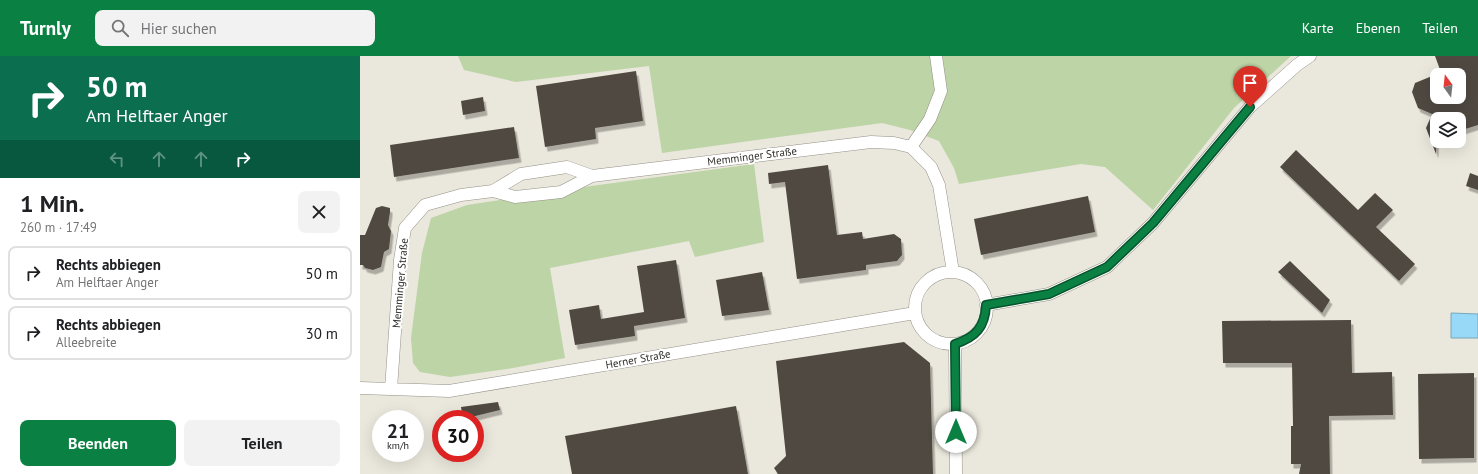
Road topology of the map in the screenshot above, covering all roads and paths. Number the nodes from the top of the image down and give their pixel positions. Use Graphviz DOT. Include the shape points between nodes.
graph roads {
  1 [pos="936,56"];
  2 [pos="1310,56"];
  3 [pos="911,147"];
  4 [pos="592,176"];
  5 [pos="492,191"];
  6 [pos="953,272"];
  7 [pos="986,305"];
  8 [pos="915,313"];
  9 [pos="955,344"];
  10 [pos="360,388"];
  11 [pos="391,389"];
  12 [pos="956,474"];
  1 -- 3 [label="street" via="941,91 930,119"];
  2 -- 7 [label="street" via="1250,107 1153,223 1107,267 1049,294"];
  3 -- 4 [label="street, Memminger Straße" via="871,142"];
  3 -- 6 [label="street" via="931,167 939,185"];
  4 -- 5 [label="street, Memminger Straße" via="561,192 515,197"];
  4 -- 5 [label="street, Memminger Straße" via="567,168 521,174"];
  5 -- 11 [label="street, Memminger Straße" via="461,195 425,205 405,228 400,260"];
  6 -- 7 [label="street" via="963,274 979,286"];
  6 -- 8 [label="street" via="935,276 921,287 917,295"];
  7 -- 9 [label="street" via="986,316 982,326 966,340"];
  8 -- 9 [label="street" via="920,326 929,337"];
  8 -- 11 [label="street, Herner Straße" via="449,391"];
  9 -- 12 [label="street"];
  10 -- 11 [label="street, Herner Straße"];
}
